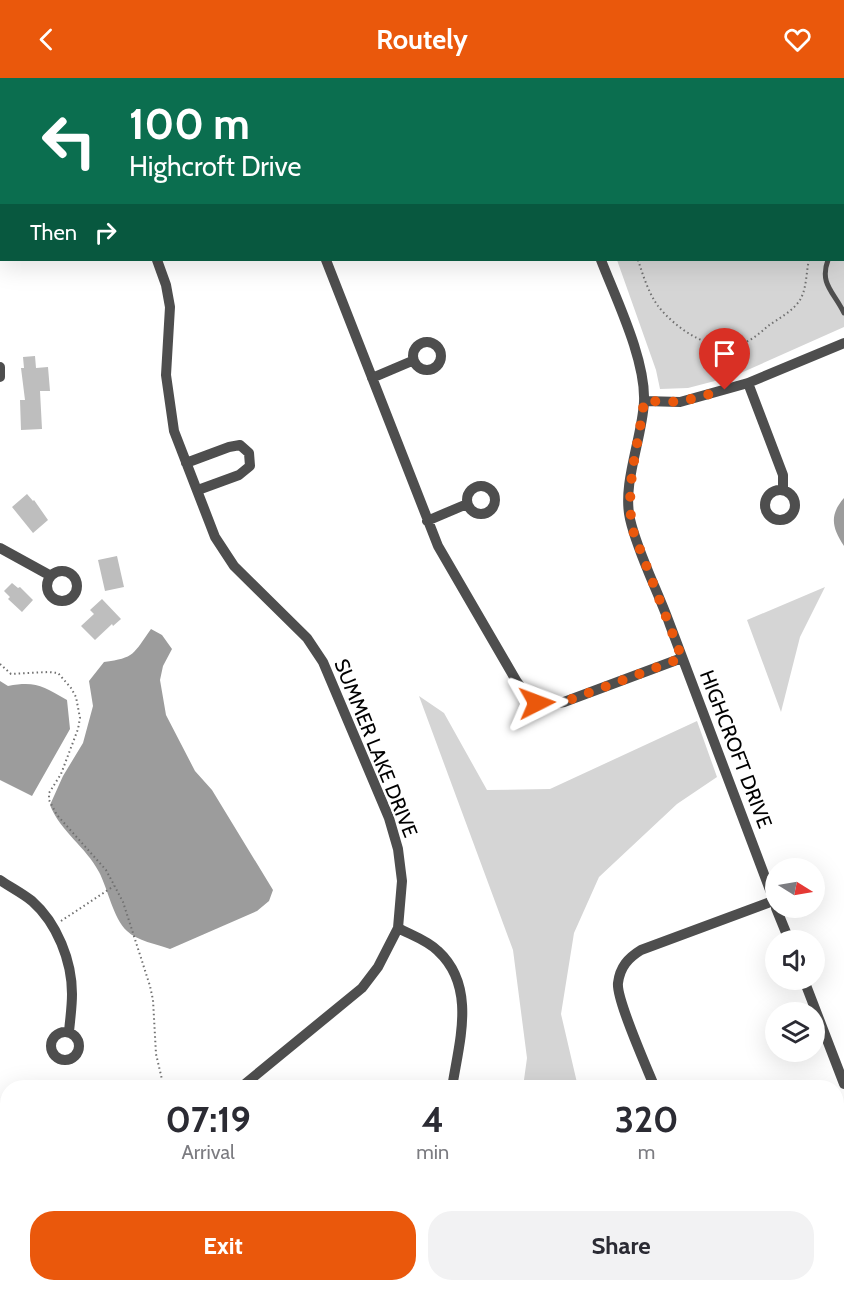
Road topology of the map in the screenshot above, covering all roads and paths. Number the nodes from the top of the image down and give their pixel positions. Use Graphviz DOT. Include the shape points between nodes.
graph roads {
  1 [pos="157,261"];
  2 [pos="326,261"];
  3 [pos="601,261"];
  4 [pos="638,261"];
  5 [pos="809,261"];
  6 [pos="828,261"];
  7 [pos="844,313"];
  8 [pos="844,344"];
  9 [pos="412,361"];
  10 [pos="0,367"];
  11 [pos="0,377"];
  12 [pos="372,378"];
  13 [pos="748,383"];
  14 [pos="644,401"];
  15 [pos="186,463"];
  16 [pos="198,490"];
  17 [pos="783,490"];
  18 [pos="467,504"];
  19 [pos="427,521"];
  20 [pos="0,548"];
  21 [pos="51,576"];
  22 [pos="682,658"];
  23 [pos="0,664"];
  24 [pos="765,878"];
  25 [pos="0,880"];
  26 [pos="114,885"];
  27 [pos="765,908"];
  28 [pos="61,921"];
  29 [pos="398,928"];
  30 [pos="808,990"];
  31 [pos="69,1032"];
  32 [pos="162,1080"];
  33 [pos="252,1080"];
  34 [pos="453,1080"];
  35 [pos="652,1080"];
  36 [pos="842,1080"];
  1 -- 15 [label="street, SUMMER LAKE DRIVE" via="170,308 167,393 174,431"];
  2 -- 12 [label="street"];
  3 -- 14 [label="street, HIGHCROFT DRIVE" via="631,338 642,375"];
  4 -- 5 [label="path" via="658,306 674,323 723,346 749,341 793,307 801,299"];
  6 -- 7 [label="lane" via="825,282"];
  8 -- 13 [label="street"];
  9 -- 12 [label="street"];
  10 -- 11 [label="street"];
  12 -- 19 [label="street"];
  13 -- 14 [label="street" via="680,402"];
  13 -- 17 [label="street" via="783,476"];
  14 -- 22 [label="street, HIGHCROFT DRIVE" via="629,516"];
  15 -- 16 [label="street, SUMMER LAKE DRIVE"];
  15 -- 16 [label="street" via="229,447 240,446 249,453 250,466 239,475"];
  16 -- 29 [label="street, SUMMER LAKE DRIVE" via="215,537 234,566 307,639 332,678 398,849 402,881"];
  18 -- 19 [label="street"];
  19 -- 22 [label="street" via="517,682 537,703 564,702"];
  20 -- 21 [label="street"];
  22 -- 24 [label="street, HIGHCROFT DRIVE"];
  23 -- 26 [label="path" via="11,674 58,673 71,688 78,706 78,729 49,800"];
  25 -- 31 [label="street" via="31,901 55,931 70,978"];
  26 -- 28 [label="path"];
  26 -- 32 [label="path" via="150,986"];
  27 -- 35 [label="street" via="641,950 631,956 620,972 619,993"];
  29 -- 33 [label="street, SUMMER LAKE DRIVE" via="362,988"];
  29 -- 34 [label="street" via="438,950 457,976 463,1013"];
  30 -- 36 [label="street"];
}
